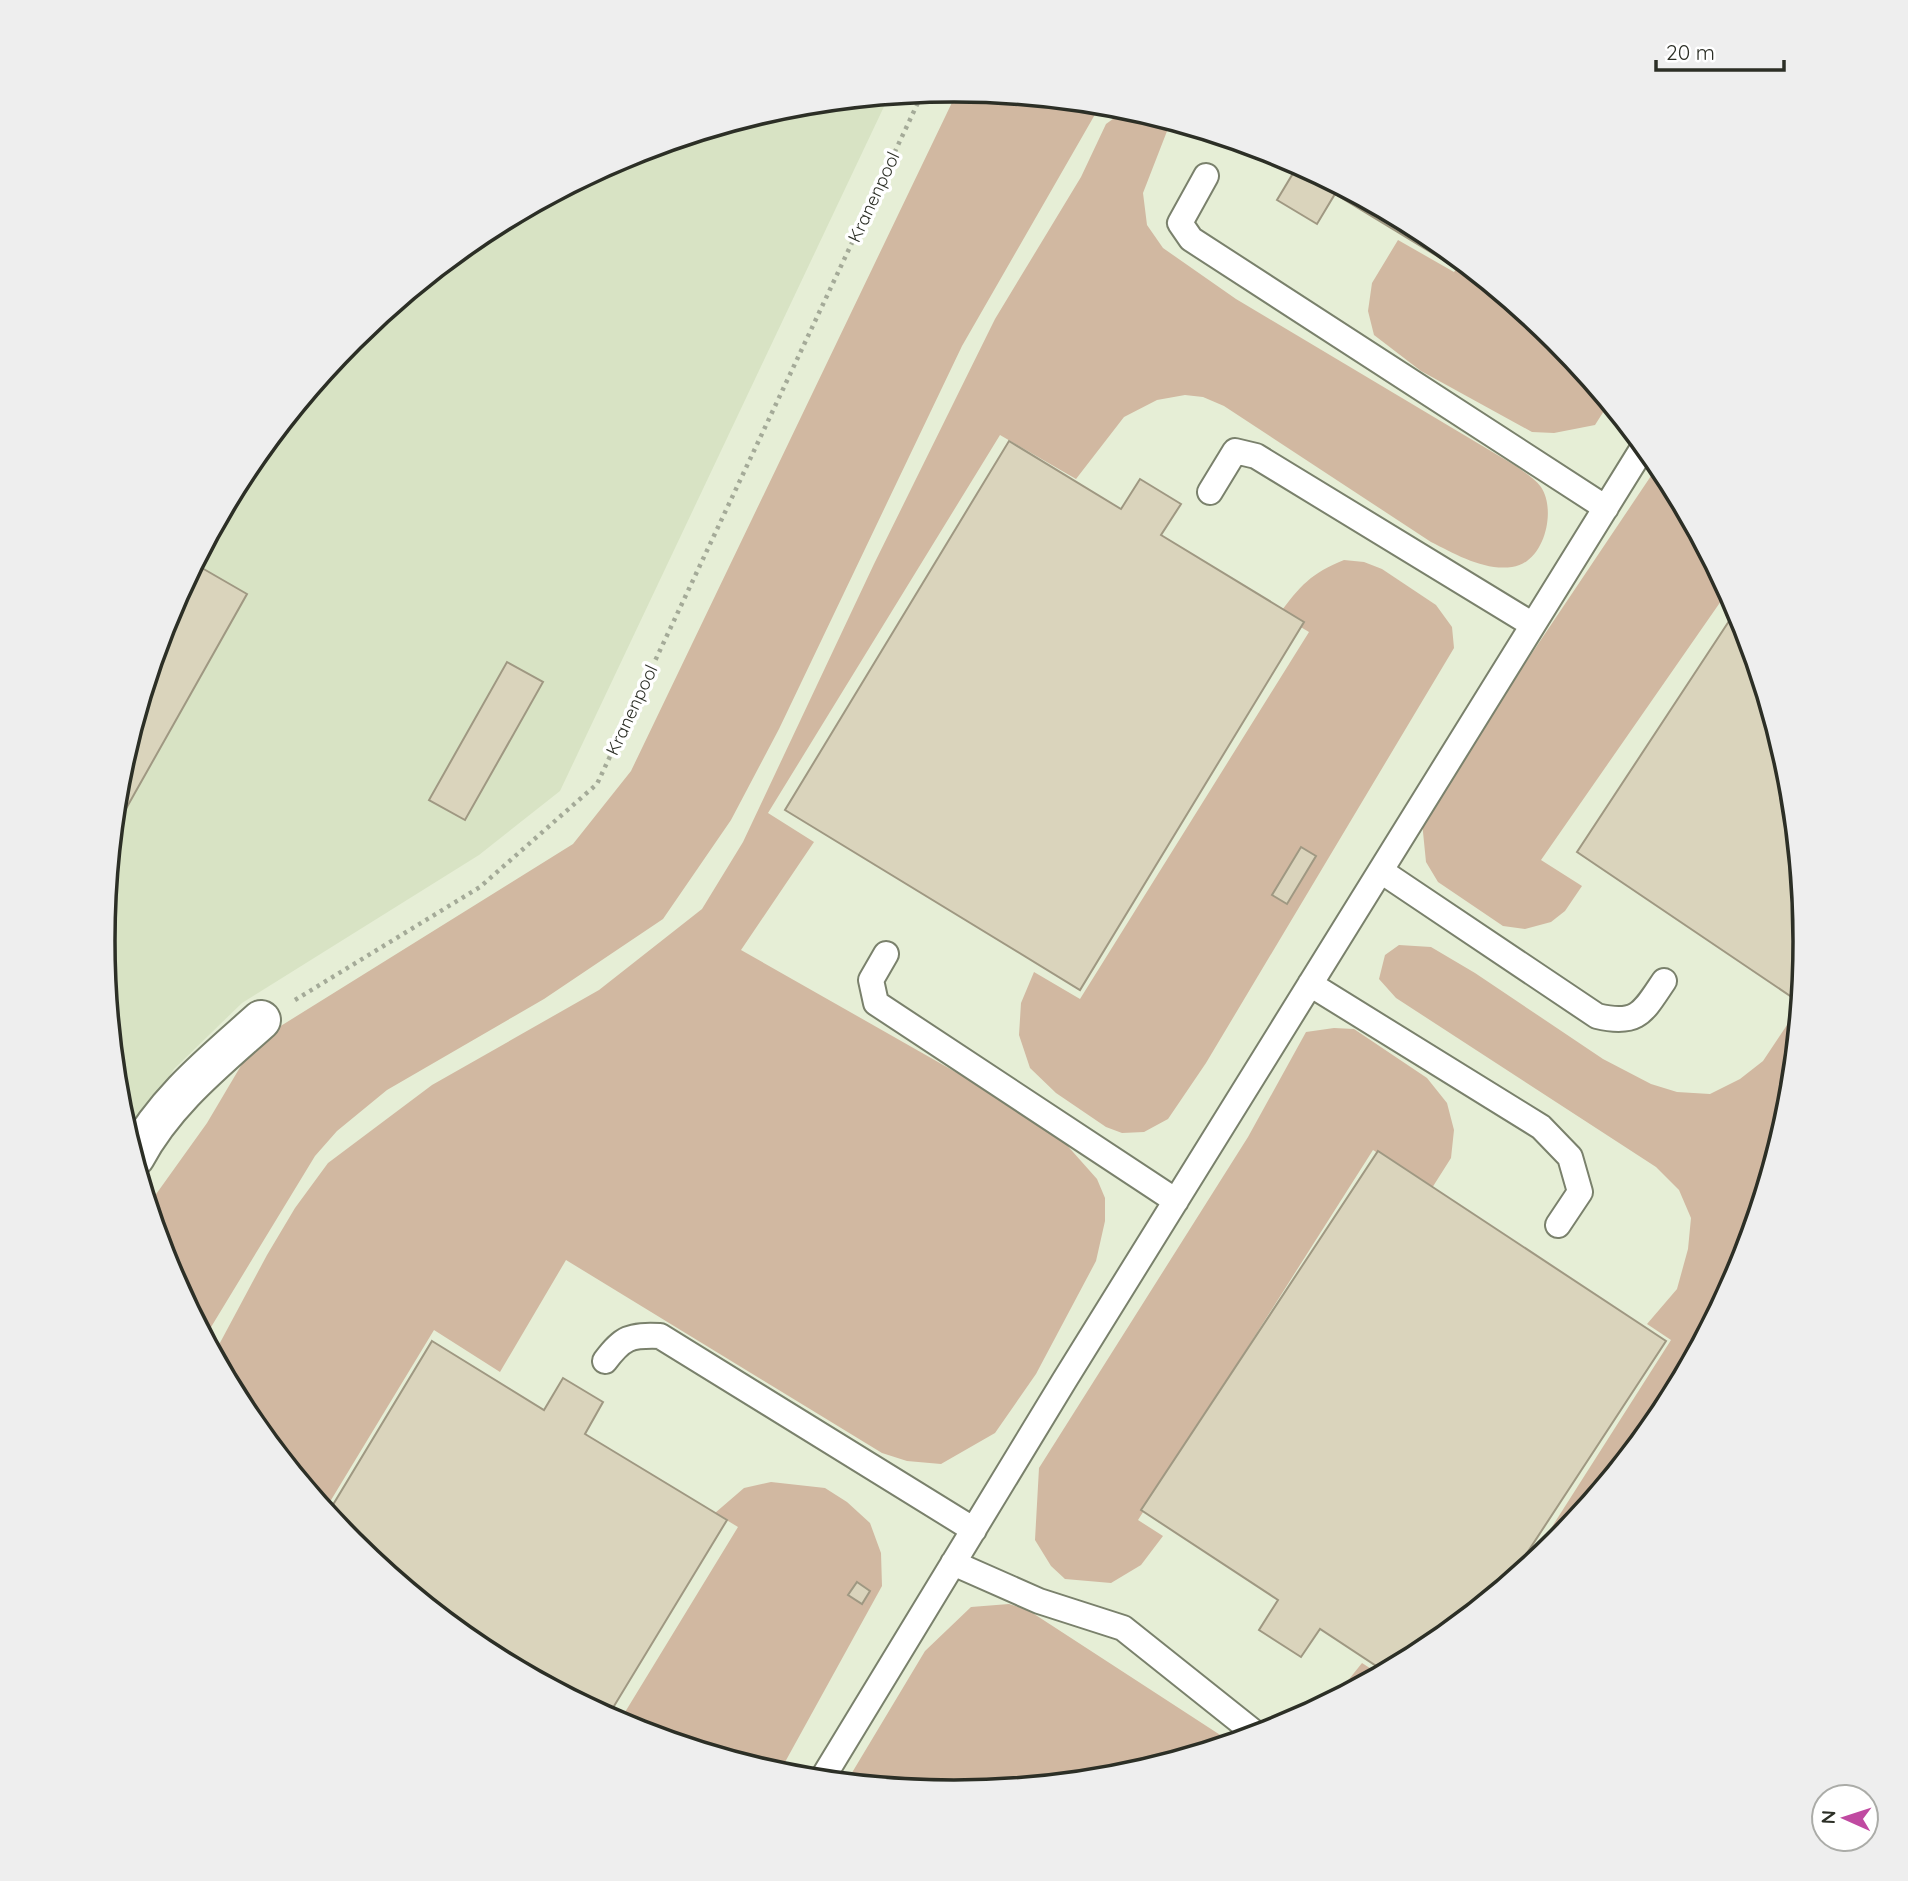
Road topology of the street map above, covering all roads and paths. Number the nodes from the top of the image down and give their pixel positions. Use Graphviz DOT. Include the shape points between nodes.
graph roads {
  1 [pos="918,103"];
  2 [pos="1206,176"];
  3 [pos="1638,455"];
  4 [pos="1210,492"];
  5 [pos="1606,508"];
  6 [pos="1533,625"];
  7 [pos="1381,871"];
  8 [pos="886,954"];
  9 [pos="1664,981"];
  10 [pos="1310,984"];
  11 [pos="261,1020"];
  12 [pos="141,1146"];
  13 [pos="1176,1201"];
  14 [pos="1558,1225"];
  15 [pos="605,1361"];
  16 [pos="974,1530"];
  17 [pos="953,1563"];
  18 [pos="1247,1727"];
  19 [pos="828,1769"];
  1 -- 11 [label="path, Kranenpool" via="597,784 480,887"];
  2 -- 5 [label="lane" via="1180,223 1191,239"];
  3 -- 5 [label="lane"];
  4 -- 6 [label="lane" via="1234,451 1256,456"];
  5 -- 6 [label="lane"];
  6 -- 7 [label="lane"];
  7 -- 9 [label="lane" via="1598,1016 1619,1021 1634,1017"];
  7 -- 10 [label="lane"];
  8 -- 13 [label="lane" via="871,980 876,1003"];
  10 -- 13 [label="lane"];
  10 -- 14 [label="lane" via="1541,1127 1570,1157 1580,1192"];
  11 -- 12 [label="street" via="184,1089"];
  13 -- 16 [label="lane"];
  15 -- 16 [label="lane" via="618,1343 640,1335 660,1336"];
  16 -- 17 [label="lane"];
  17 -- 18 [label="lane" via="1039,1601 1123,1628"];
  17 -- 19 [label="lane"];
}
